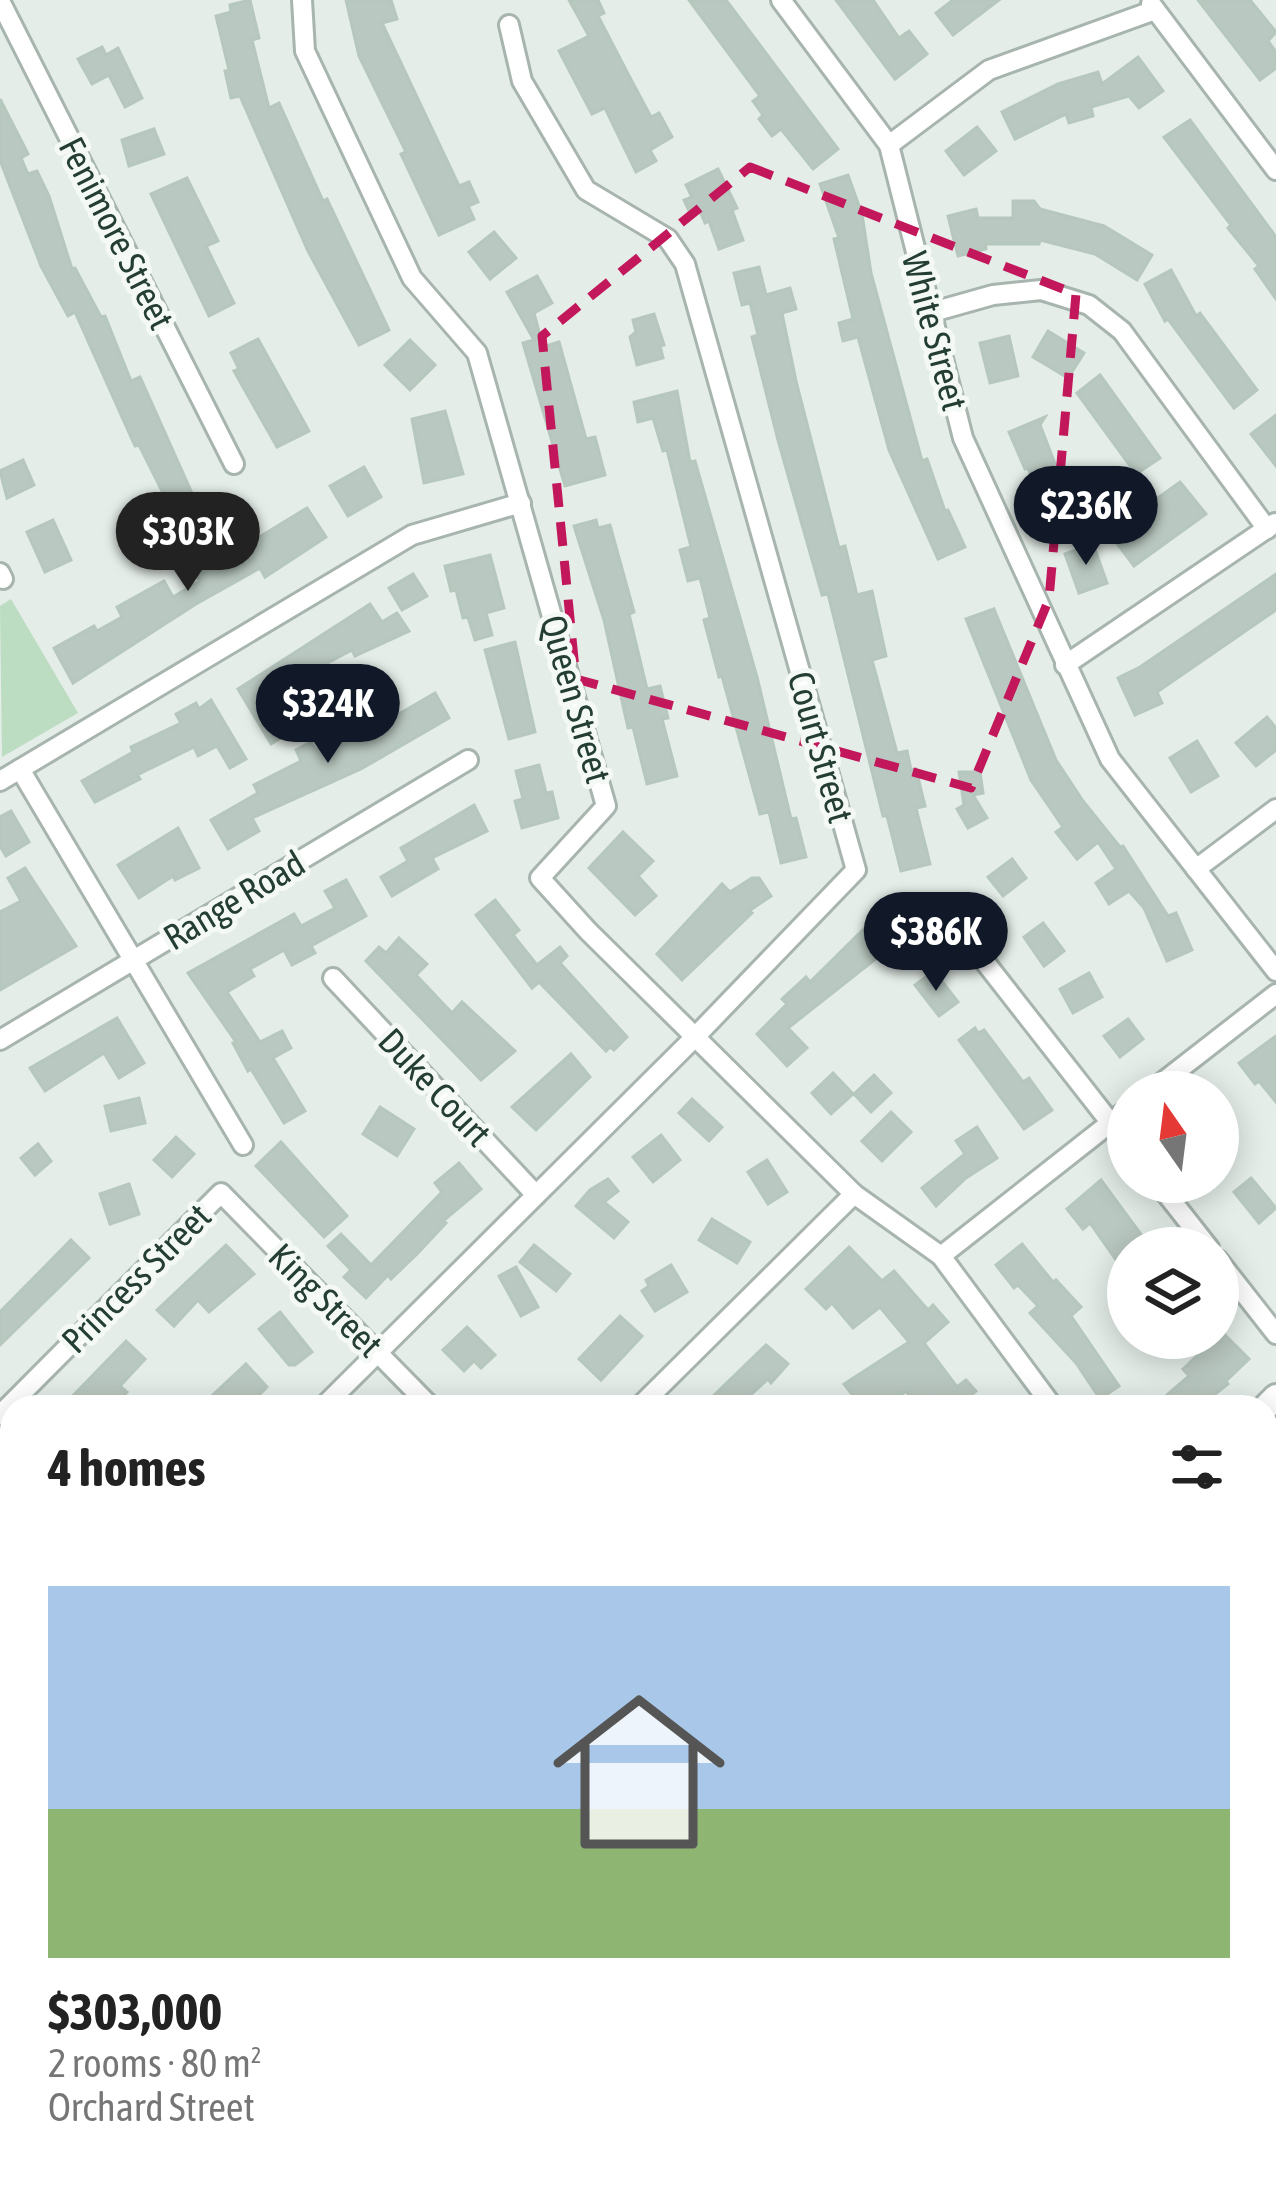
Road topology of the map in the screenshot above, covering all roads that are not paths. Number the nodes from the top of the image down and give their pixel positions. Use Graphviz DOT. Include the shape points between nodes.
graph roads {
  1 [pos="302,0"];
  2 [pos="781,0"];
  3 [pos="0,1"];
  4 [pos="1152,5"];
  5 [pos="509,25"];
  6 [pos="889,145"];
  7 [pos="1276,170"];
  8 [pos="929,313"];
  9 [pos="234,464"];
  10 [pos="521,503"];
  11 [pos="1272,526"];
  12 [pos="1065,665"];
  13 [pos="468,760"];
  14 [pos="20,769"];
  15 [pos="0,781"];
  16 [pos="1276,809"];
  17 [pos="1196,869"];
  18 [pos="945,911"];
  19 [pos="134,960"];
  20 [pos="1276,971"];
  21 [pos="333,979"];
  22 [pos="1276,994"];
  23 [pos="694,1038"];
  24 [pos="0,1040"];
  25 [pos="1177,1071"];
  26 [pos="1107,1118"];
  27 [pos="1107,1126"];
  28 [pos="243,1145"];
  29 [pos="221,1193"];
  30 [pos="854,1194"];
  31 [pos="536,1195"];
  32 [pos="1173,1203"];
  33 [pos="1192,1227"];
  34 [pos="940,1256"];
  35 [pos="1239,1287"];
  36 [pos="1276,1334"];
  37 [pos="377,1353"];
  38 [pos="20,1395"];
  39 [pos="334,1395"];
  40 [pos="419,1395"];
  41 [pos="651,1395"];
  42 [pos="1044,1395"];
  1 -- 10 [label="street, Queen Street" via="305,51 412,278 477,353"];
  2 -- 6 [label="street, White Street"];
  3 -- 9 [label="street, Fenimore Street"];
  4 -- 6 [label="street" via="989,70"];
  4 -- 7 [label="street"];
  5 -- 23 [label="street, Court Street" via="522,81 586,190 668,239 685,264 856,870"];
  6 -- 8 [label="street, White Street"];
  8 -- 11 [label="street" via="1041,290 1089,305 1121,331"];
  8 -- 12 [label="street, White Street" via="963,438"];
  10 -- 14 [label="street" via="412,536"];
  10 -- 23 [label="street, Queen Street" via="606,806 540,878"];
  11 -- 12 [label="street"];
  12 -- 17 [label="street, White Street" via="1110,759"];
  13 -- 19 [label="street, Range Road"];
  14 -- 15 [label="street"];
  14 -- 19 [label="street"];
  16 -- 17 [label="street"];
  17 -- 20 [label="street, White Street"];
  18 -- 26 [label="street"];
  19 -- 24 [label="street, Range Road"];
  19 -- 28 [label="street"];
  21 -- 31 [label="street, Duke Court"];
  22 -- 25 [label="street"];
  23 -- 30 [label="street, Queen Street"];
  23 -- 31 [label="street, Court Street"];
  27 -- 34 [label="street"];
  29 -- 37 [label="street, King Street"];
  29 -- 38 [label="street, Princess Street"];
  30 -- 34 [label="street, Queen Street"];
  30 -- 41 [label="street"];
  31 -- 37 [label="street, Court Street"];
  32 -- 33 [label="street"];
  34 -- 42 [label="street, Queen Street"];
  35 -- 36 [label="street"];
  37 -- 39 [label="street, Court Street"];
  37 -- 40 [label="street, King Street"];
}
